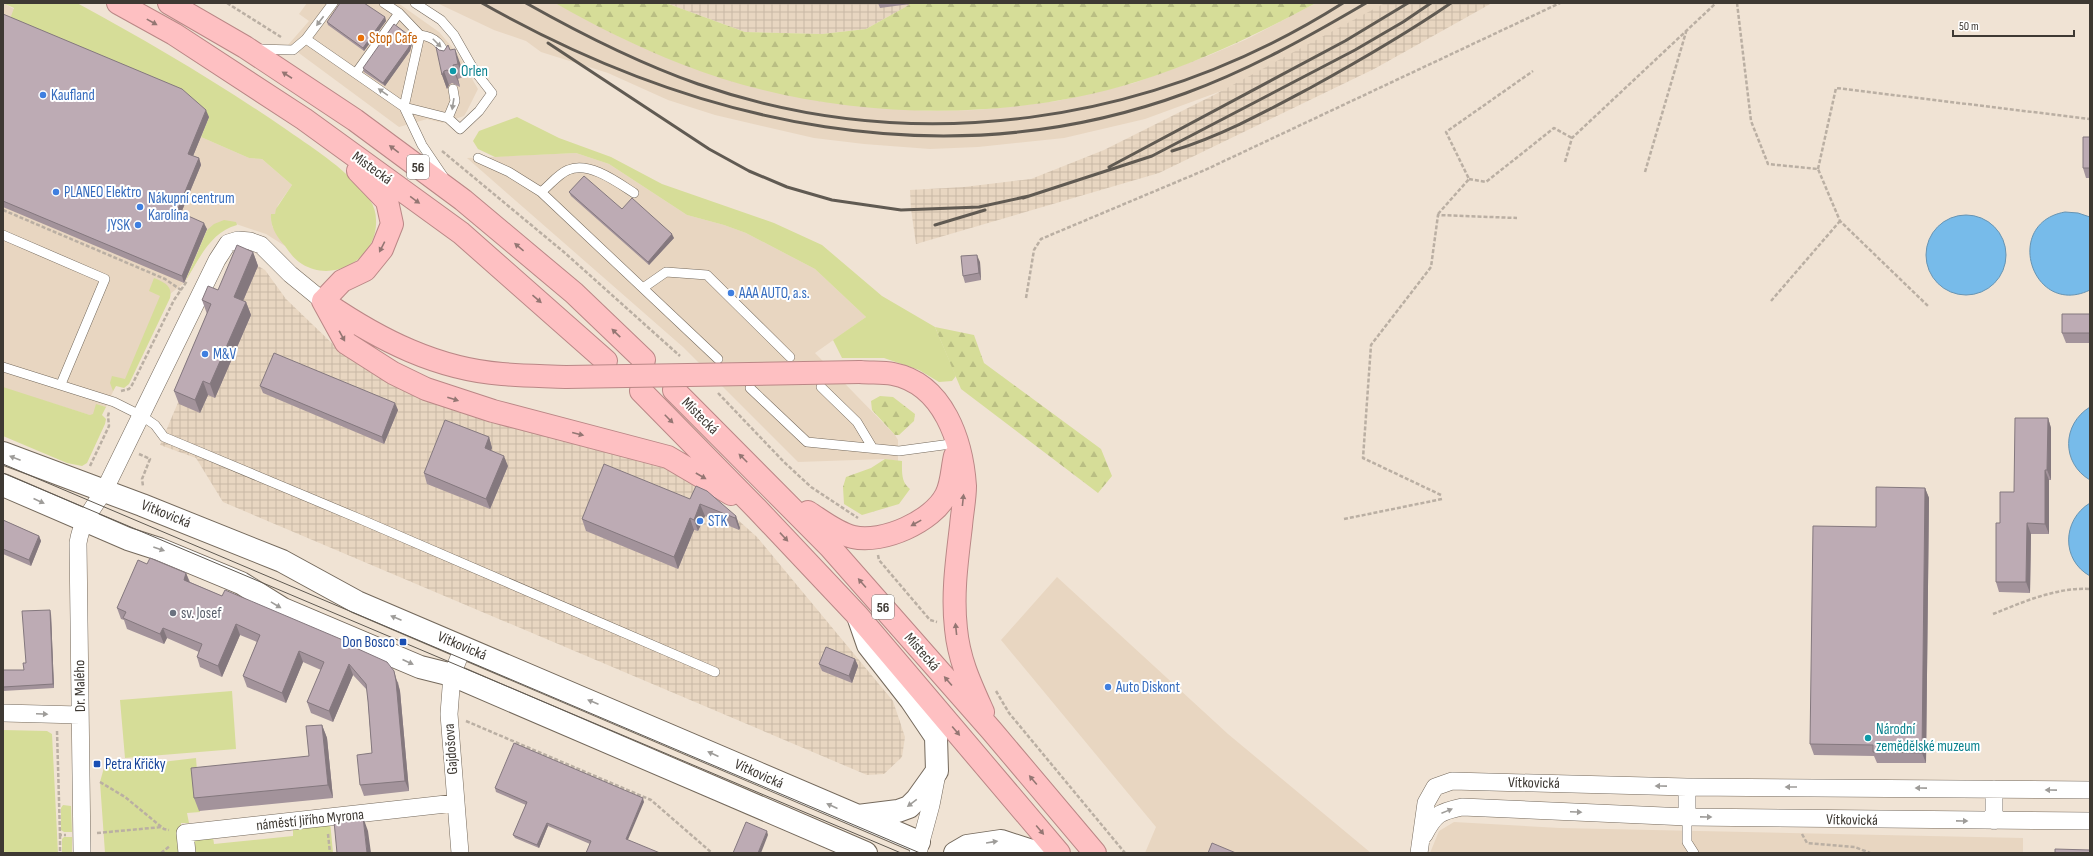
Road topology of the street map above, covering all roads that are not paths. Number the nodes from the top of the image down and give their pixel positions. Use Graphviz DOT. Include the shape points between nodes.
graph roads {
  1 [pos="118,3"];
  2 [pos="169,3"];
  3 [pos="333,3"];
  4 [pos="384,3"];
  5 [pos="415,3"];
  6 [pos="399,13"];
  7 [pos="420,35"];
  8 [pos="306,39"];
  9 [pos="245,47"];
  10 [pos="447,59"];
  11 [pos="356,73"];
  12 [pos="453,89"];
  13 [pos="404,107"];
  14 [pos="448,118"];
  15 [pos="304,119"];
  16 [pos="478,158"];
  17 [pos="541,192"];
  18 [pos="634,193"];
  19 [pos="463,200"];
  20 [pos="3,235"];
  21 [pos="643,288"];
  22 [pos="323,302"];
  23 [pos="790,357"];
  24 [pos="718,359"];
  25 [pos="644,360"];
  26 [pos="606,361"];
  27 [pos="3,367"];
  28 [pos="61,384"];
  29 [pos="821,387"];
  30 [pos="750,388"];
  31 [pos="674,390"];
  32 [pos="641,391"];
  33 [pos="142,416"];
  34 [pos="958,443"];
  35 [pos="872,447"];
  36 [pos="3,453"];
  37 [pos="3,485"];
  38 [pos="770,486"];
  39 [pos="104,492"];
  40 [pos="757,509"];
  41 [pos="84,520"];
  42 [pos="858,616"];
  43 [pos="463,647"];
  44 [pos="715,672"];
  45 [pos="452,674"];
  46 [pos="3,713"];
  47 [pos="80,715"];
  48 [pos="992,731"];
  49 [pos="938,771"];
  50 [pos="1687,787"];
  51 [pos="1994,789"];
  52 [pos="2090,790"];
  53 [pos="455,803"];
  54 [pos="855,816"];
  55 [pos="1687,816"];
  56 [pos="1994,821"];
  57 [pos="2090,821"];
  58 [pos="1420,846"];
  59 [pos="918,848"];
  60 [pos="82,853"];
  61 [pos="187,853"];
  62 [pos="460,853"];
  63 [pos="866,853"];
  64 [pos="955,853"];
  65 [pos="1038,853"];
  66 [pos="1059,853"];
  67 [pos="1095,853"];
  68 [pos="1694,853"];
  1 -- 15 [label="highway, Místecká / 56, one-way" via="174,34"];
  2 -- 9 [label="highway, Místecká / 56"];
  3 -- 8 [label="lane, one-way"];
  4 -- 6 [label="lane"];
  5 -- 14 [label="lane" via="441,20 454,35 474,70 492,93 460,129"];
  6 -- 7 [label="lane"];
  6 -- 11 [label="lane"];
  7 -- 10 [label="lane, one-way" via="430,36 439,43"];
  7 -- 13 [label="lane"];
  8 -- 9 [label="lane" via="292,50 286,51"];
  8 -- 11 [label="lane"];
  19 -- 9 [label="highway, Místecká / 56, one-way" via="355,120"];
  13 -- 11 [label="lane, one-way"];
  12 -- 14 [label="lane, one-way" via="455,100"];
  13 -- 14 [label="lane"];
  13 -- 19 [label="lane" via="422,146"];
  15 -- 22 [label="highway, one-way" via="387,201 392,224 382,249 365,270 342,281"];
  15 -- 26 [label="highway, Místecká / 56, one-way" via="461,233"];
  16 -- 17 [label="lane" via="509,172"];
  17 -- 18 [label="lane" via="568,170 587,169 609,176"];
  17 -- 21 [label="lane"];
  25 -- 19 [label="highway, Místecká / 56, one-way" via="574,292"];
  20 -- 28 [label="lane" via="106,279"];
  21 -- 23 [label="lane" via="666,272 707,275"];
  21 -- 24 [label="lane"];
  22 -- 33 [label="street" via="290,274 259,238 228,243 217,260"];
  22 -- 34 [label="highway, bridge" via="377,336 407,350 469,369 501,374 566,377 860,372 893,374 921,387 934,398 945,412"];
  22 -- 40 [label="highway, one-way" via="346,343 393,373 426,390 516,418 668,457"];
  27 -- 28 [label="lane"];
  28 -- 33 [label="lane" via="114,402"];
  29 -- 35 [label="lane" via="857,422"];
  30 -- 35 [label="lane" via="807,442"];
  38 -- 31 [label="highway, Místecká / 56, one-way"];
  32 -- 40 [label="highway, Místecká / 56, one-way"];
  33 -- 39 [label="street"];
  33 -- 44 [label="lane" via="155,425 164,438 360,519"];
  34 -- 35 [label="lane" via="899,450"];
  34 -- 38 [label="highway, one-way" via="947,494 938,508 908,527 890,534 854,537 831,528"];
  48 -- 34 [label="highway, one-way" via="962,665 956,628 954,585 965,487"];
  39 -- 36 [label="street, Vítkovická, one-way"];
  37 -- 41 [label="street, Vítkovická, one-way"];
  48 -- 38 [label="highway, Místecká / 56, one-way" via="830,547"];
  39 -- 41 [label="street"];
  43 -- 39 [label="street, Vítkovická, one-way" via="357,602 282,561"];
  40 -- 42 [label="highway, Místecká / 56, one-way"];
  41 -- 45 [label="street, Vítkovická, one-way" via="241,583 283,608 420,667"];
  41 -- 47 [label="street, Dr. Malého" via="78,543"];
  42 -- 49 [label="street" via="868,644 936,737"];
  42 -- 66 [label="highway, Místecká / 56, one-way"];
  43 -- 45 [label="street, Gajdošova"];
  54 -- 43 [label="street, Vítkovická, one-way"];
  45 -- 53 [label="street, Gajdošova" via="449,714"];
  45 -- 63 [label="street, Vítkovická"];
  46 -- 47 [label="street, one-way"];
  47 -- 60 [label="street, Dr. Malého"];
  67 -- 48 [label="highway, Místecká / 56, one-way"];
  49 -- 54 [label="street, one-way" via="918,799 908,806 898,811"];
  49 -- 59 [label="street"];
  51 -- 50 [label="street, Vítkovická, one-way"];
  50 -- 55 [label="street"];
  50 -- 58 [label="street, Vítkovická, one-way" via="1452,782 1435,787 1426,803"];
  52 -- 51 [label="street, Vítkovická, one-way"];
  51 -- 56 [label="street"];
  53 -- 61 [label="street, náměstí Jiřího Myrona" via="185,833"];
  53 -- 62 [label="street, Gajdošova"];
  54 -- 59 [label="street, Vítkovická"];
  55 -- 56 [label="street, Vítkovická, one-way"];
  58 -- 55 [label="street, Vítkovická, one-way" via="1433,818 1447,810 1462,807"];
  55 -- 68 [label="lane" via="1688,842"];
  56 -- 57 [label="street, Vítkovická"];
  64 -- 65 [label="street, one-way" via="968,846 1001,841"];
}
